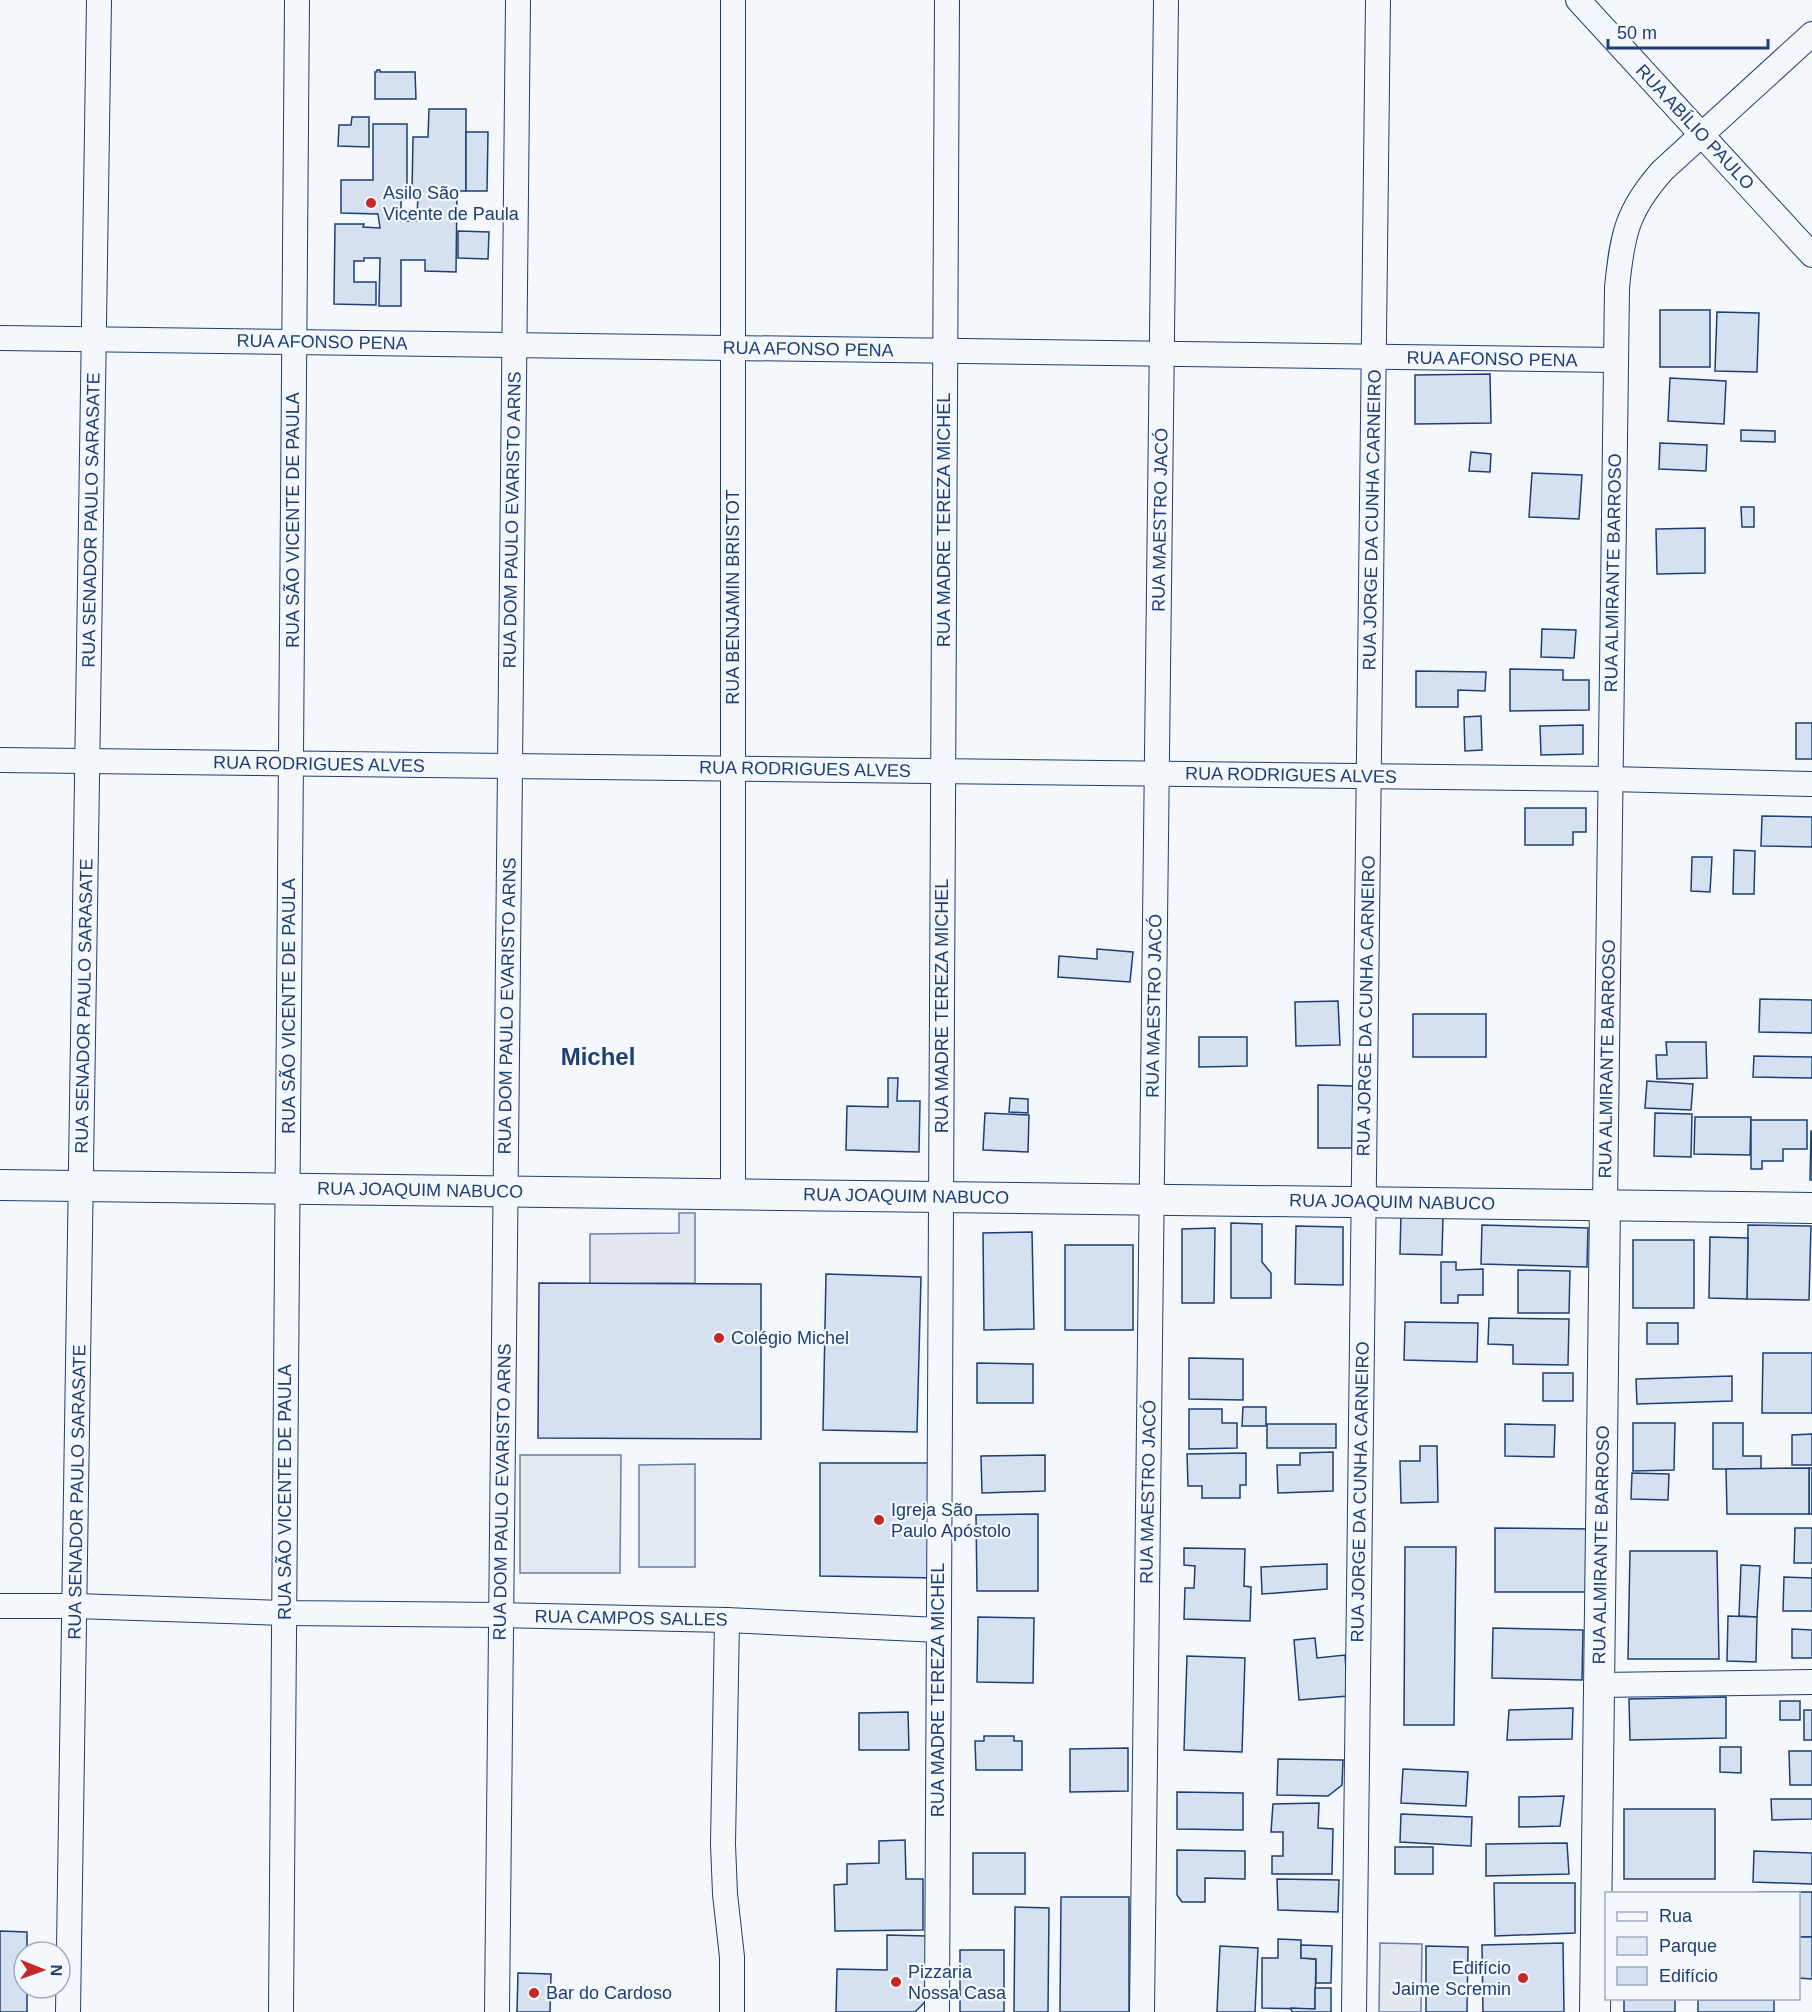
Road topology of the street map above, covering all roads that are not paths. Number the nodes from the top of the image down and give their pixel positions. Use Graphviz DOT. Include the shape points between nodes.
graph roads {
  1 [pos="99,0"];
  2 [pos="297,0"];
  3 [pos="518,0"];
  4 [pos="733,0"];
  5 [pos="947,0"];
  6 [pos="1166,0"];
  7 [pos="1378,0"];
  8 [pos="1578,0"];
  9 [pos="1812,34"];
  10 [pos="1702,135"];
  11 [pos="1812,255"];
  12 [pos="0,338"];
  13 [pos="94,339"];
  14 [pos="294,342"];
  15 [pos="514,345"];
  16 [pos="733,348"];
  17 [pos="945,351"];
  18 [pos="1162,354"];
  19 [pos="1374,357"];
  20 [pos="1616,360"];
  21 [pos="0,760"];
  22 [pos="87,761"];
  23 [pos="291,763"];
  24 [pos="510,766"];
  25 [pos="733,768"];
  26 [pos="943,771"];
  27 [pos="1157,773"];
  28 [pos="1369,776"];
  29 [pos="1610,779"];
  30 [pos="1812,784"];
  31 [pos="0,1185"];
  32 [pos="81,1186"];
  33 [pos="288,1188"];
  34 [pos="505,1191"];
  35 [pos="733,1194"];
  36 [pos="940,1196"];
  37 [pos="1152,1199"];
  38 [pos="1364,1202"];
  39 [pos="1605,1205"];
  40 [pos="1812,1208"];
  41 [pos="0,1606"];
  42 [pos="75,1606"];
  43 [pos="284,1613"];
  44 [pos="501,1615"];
  45 [pos="727,1620"];
  46 [pos="939,1630"];
  47 [pos="1812,1682"];
  48 [pos="1599,1686"];
  49 [pos="68,2012"];
  50 [pos="281,2012"];
  51 [pos="497,2012"];
  52 [pos="732,2012"];
  53 [pos="937,2012"];
  54 [pos="1142,2012"];
  55 [pos="1354,2012"];
  56 [pos="1595,2012"];
  1 -- 13 [label="street, RUA SENADOR PAULO SARASATE"];
  2 -- 14 [label="street, RUA SÃO VICENTE DE PAULA"];
  3 -- 15 [label="street, RUA DOM PAULO EVARISTO ARNS"];
  4 -- 16 [label="street, RUA BENJAMIN BRISTOT"];
  5 -- 17 [label="street, RUA MADRE TEREZA MICHEL"];
  6 -- 18 [label="street, RUA MAESTRO JACÓ"];
  7 -- 19 [label="street, RUA JORGE DA CUNHA CARNEIRO"];
  8 -- 10 [label="street, RUA ABÍLIO PAULO"];
  9 -- 10 [label="street, RUA ALMIRANTE BARROSO"];
  10 -- 11 [label="street, RUA ABÍLIO PAULO"];
  10 -- 20 [label="street, RUA ALMIRANTE BARROSO" via="1650,184 1624,231 1617,288"];
  12 -- 13 [label="street, RUA AFONSO PENA"];
  13 -- 14 [label="street, RUA AFONSO PENA"];
  13 -- 22 [label="street, RUA SENADOR PAULO SARASATE"];
  14 -- 15 [label="street, RUA AFONSO PENA"];
  14 -- 23 [label="street, RUA SÃO VICENTE DE PAULA"];
  15 -- 16 [label="street, RUA AFONSO PENA"];
  15 -- 24 [label="street, RUA DOM PAULO EVARISTO ARNS"];
  16 -- 17 [label="street, RUA AFONSO PENA"];
  16 -- 25 [label="street, RUA BENJAMIN BRISTOT"];
  17 -- 18 [label="street, RUA AFONSO PENA"];
  17 -- 26 [label="street, RUA MADRE TEREZA MICHEL"];
  18 -- 19 [label="street, RUA AFONSO PENA"];
  18 -- 27 [label="street, RUA MAESTRO JACÓ"];
  19 -- 20 [label="street, RUA AFONSO PENA"];
  19 -- 28 [label="street, RUA JORGE DA CUNHA CARNEIRO"];
  20 -- 29 [label="street, RUA ALMIRANTE BARROSO"];
  21 -- 22 [label="street, RUA RODRIGUES ALVES"];
  22 -- 23 [label="street, RUA RODRIGUES ALVES"];
  22 -- 32 [label="street, RUA SENADOR PAULO SARASATE"];
  23 -- 24 [label="street, RUA RODRIGUES ALVES"];
  23 -- 33 [label="street, RUA SÃO VICENTE DE PAULA"];
  24 -- 25 [label="street, RUA RODRIGUES ALVES"];
  24 -- 34 [label="street, RUA DOM PAULO EVARISTO ARNS"];
  25 -- 26 [label="street, RUA RODRIGUES ALVES"];
  25 -- 35 [label="street, RUA BENJAMIN BRISTOT"];
  26 -- 27 [label="street, RUA RODRIGUES ALVES"];
  26 -- 36 [label="street, RUA MADRE TEREZA MICHEL"];
  27 -- 28 [label="street, RUA RODRIGUES ALVES"];
  27 -- 37 [label="street, RUA MAESTRO JACÓ"];
  28 -- 29 [label="street, RUA RODRIGUES ALVES"];
  28 -- 38 [label="street, RUA JORGE DA CUNHA CARNEIRO"];
  29 -- 30 [label="street, RUA RODRIGUES ALVES"];
  29 -- 39 [label="street, RUA ALMIRANTE BARROSO"];
  31 -- 32 [label="main road, RUA JOAQUIM NABUCO"];
  32 -- 33 [label="main road, RUA JOAQUIM NABUCO"];
  32 -- 42 [label="street, RUA SENADOR PAULO SARASATE"];
  33 -- 34 [label="main road, RUA JOAQUIM NABUCO"];
  33 -- 43 [label="street, RUA SÃO VICENTE DE PAULA"];
  34 -- 35 [label="main road, RUA JOAQUIM NABUCO"];
  34 -- 44 [label="street, RUA DOM PAULO EVARISTO ARNS"];
  35 -- 36 [label="main road, RUA JOAQUIM NABUCO"];
  36 -- 37 [label="main road, RUA JOAQUIM NABUCO"];
  36 -- 46 [label="street, RUA MADRE TEREZA MICHEL"];
  37 -- 38 [label="main road, RUA JOAQUIM NABUCO"];
  37 -- 54 [label="street, RUA MAESTRO JACÓ"];
  38 -- 39 [label="main road, RUA JOAQUIM NABUCO"];
  38 -- 55 [label="street, RUA JORGE DA CUNHA CARNEIRO"];
  39 -- 40 [label="main road, RUA JOAQUIM NABUCO"];
  39 -- 48 [label="main road, RUA ALMIRANTE BARROSO"];
  41 -- 42 [label="street, RUA CAMPOS SALLES"];
  42 -- 43 [label="street, RUA CAMPOS SALLES"];
  42 -- 49 [label="street, RUA SENADOR PAULO SARASATE"];
  43 -- 44 [label="street, RUA CAMPOS SALLES"];
  43 -- 50 [label="street, RUA SÃO VICENTE DE PAULA"];
  44 -- 45 [label="street, RUA CAMPOS SALLES"];
  44 -- 51 [label="street, RUA DOM PAULO EVARISTO ARNS"];
  45 -- 46 [label="street, RUA CAMPOS SALLES"];
  45 -- 52 [label="street" via="723,1844"];
  46 -- 53 [label="street, RUA MADRE TEREZA MICHEL"];
  47 -- 48 [label="street"];
  48 -- 56 [label="main road, RUA ALMIRANTE BARROSO"];
}
